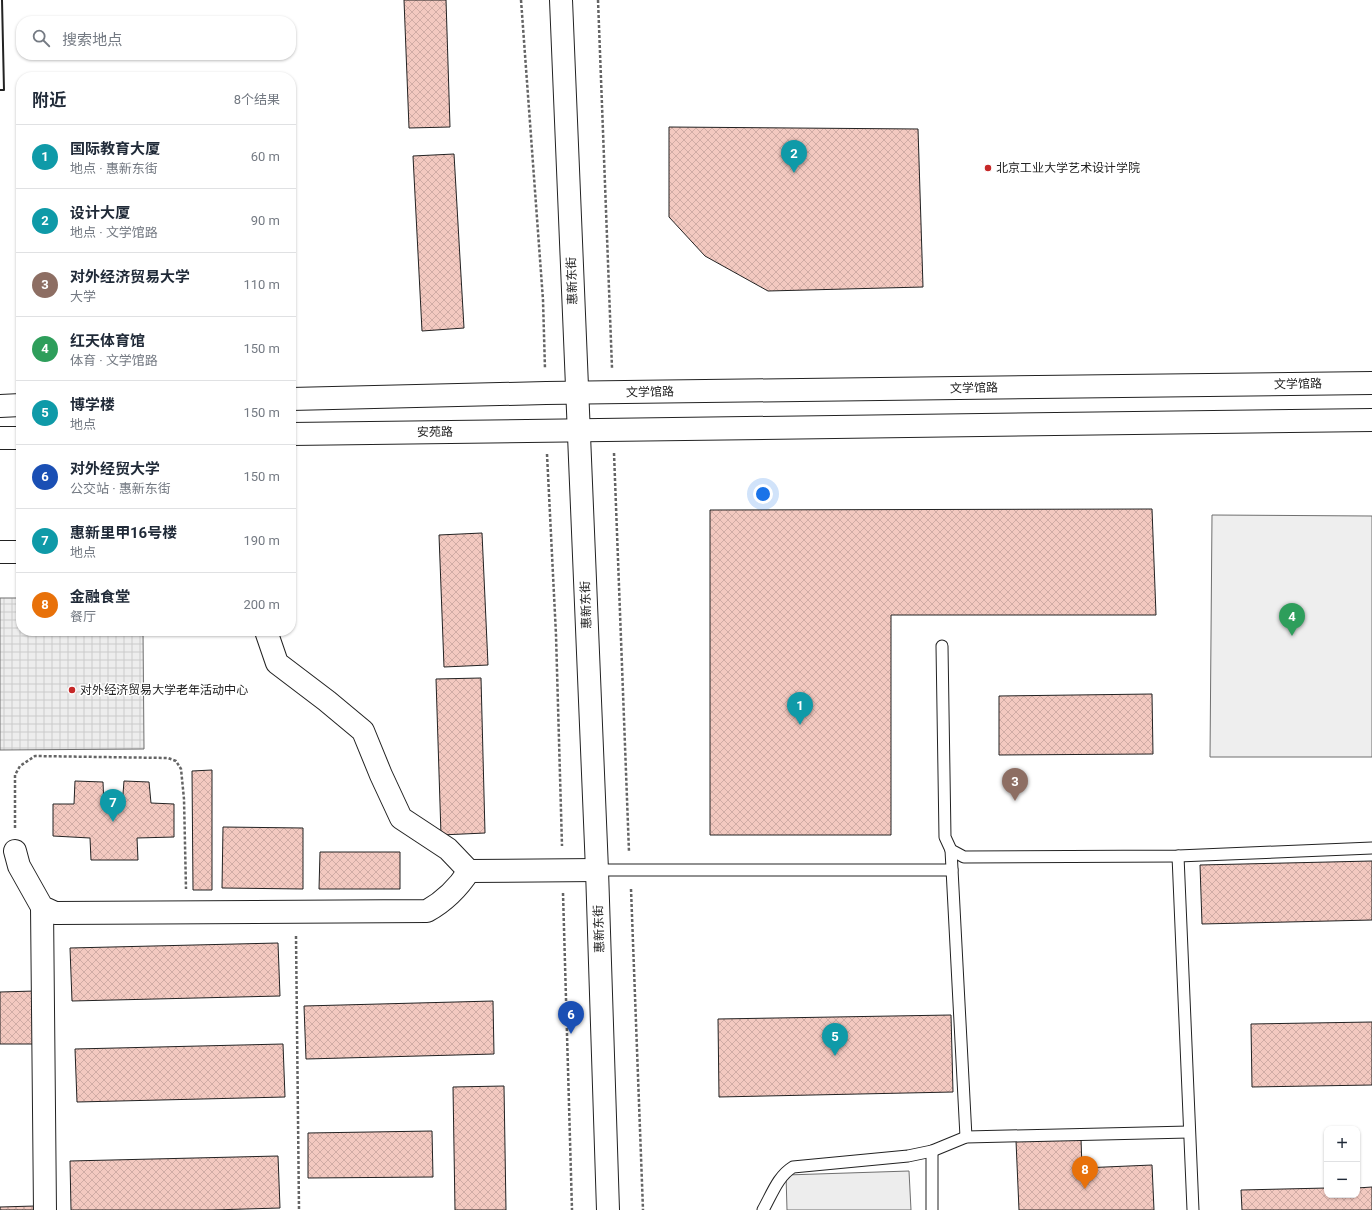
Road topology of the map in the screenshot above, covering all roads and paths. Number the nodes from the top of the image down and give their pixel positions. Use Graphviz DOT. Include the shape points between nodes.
graph roads {
  1 [pos="521,0"];
  2 [pos="561,0"];
  3 [pos="598,0"];
  4 [pos="1372,383"];
  5 [pos="613,392"];
  6 [pos="546,393"];
  7 [pos="577,393"];
  8 [pos="296,399"];
  9 [pos="16,405"];
  10 [pos="0,406"];
  11 [pos="1372,420"];
  12 [pos="578,430"];
  13 [pos="613,430"];
  14 [pos="546,431"];
  15 [pos="296,434"];
  16 [pos="0,438"];
  17 [pos="16,438"];
  18 [pos="0,552"];
  19 [pos="16,552"];
  20 [pos="268,636"];
  21 [pos="942,646"];
  22 [pos="1372,848"];
  23 [pos="951,850"];
  24 [pos="15,851"];
  25 [pos="1178,856"];
  26 [pos="563,870"];
  27 [pos="597,870"];
  28 [pos="630,870"];
  29 [pos="952,870"];
  30 [pos="469,871"];
  31 [pos="42,908"];
  32 [pos="199,912"];
  33 [pos="296,912"];
  34 [pos="1189,1132"];
  35 [pos="966,1137"];
  36 [pos="932,1151"];
  37 [pos="45,1210"];
  38 [pos="299,1210"];
  39 [pos="572,1210"];
  40 [pos="608,1210"];
  41 [pos="643,1210"];
  42 [pos="764,1210"];
  43 [pos="932,1210"];
  44 [pos="1193,1210"];
  1 -- 6 [label="path" via="544,300"];
  2 -- 7 [label="street, 惠新东街"];
  3 -- 5 [label="path"];
  4 -- 5 [label="street, 文学馆路"];
  5 -- 7 [label="street, 文学馆路"];
  6 -- 7 [label="street"];
  6 -- 8 [label="street"];
  7 -- 12 [label="street, 惠新东街"];
  9 -- 10 [label="street"];
  11 -- 13 [label="street"];
  12 -- 13 [label="street"];
  12 -- 14 [label="street, 安苑路"];
  12 -- 27 [label="street, 惠新东街"];
  13 -- 28 [label="path"];
  14 -- 15 [label="street, 安苑路"];
  14 -- 26 [label="path" via="556,635"];
  16 -- 17 [label="street"];
  18 -- 19 [label="street"];
  20 -- 30 [label="street" via="277,662 363,731 401,818 448,849"];
  21 -- 23 [label="lane" via="945,837"];
  22 -- 25 [label="lane"];
  23 -- 25 [label="lane" via="964,857"];
  23 -- 29 [label="lane"];
  24 -- 31 [label="street" via="19,866"];
  24 -- 32 [label="path" via="15,775 20,766 35,756 168,758 176,761 181,769 186,890"];
  25 -- 34 [label="lane"];
  26 -- 27 [label="street"];
  26 -- 30 [label="street"];
  26 -- 39 [label="path"];
  27 -- 28 [label="lane"];
  27 -- 40 [label="street, 惠新东街"];
  28 -- 29 [label="lane"];
  28 -- 41 [label="path"];
  29 -- 35 [label="lane"];
  30 -- 33 [label="street" via="440,904 427,911"];
  31 -- 32 [label="street" via="55,912"];
  31 -- 37 [label="street"];
  32 -- 33 [label="street"];
  33 -- 38 [label="path"];
  34 -- 35 [label="lane"];
  34 -- 44 [label="lane"];
  35 -- 36 [label="lane"];
  36 -- 42 [label="lane" via="908,1156 793,1167 779,1179"];
  36 -- 43 [label="lane"];
}
